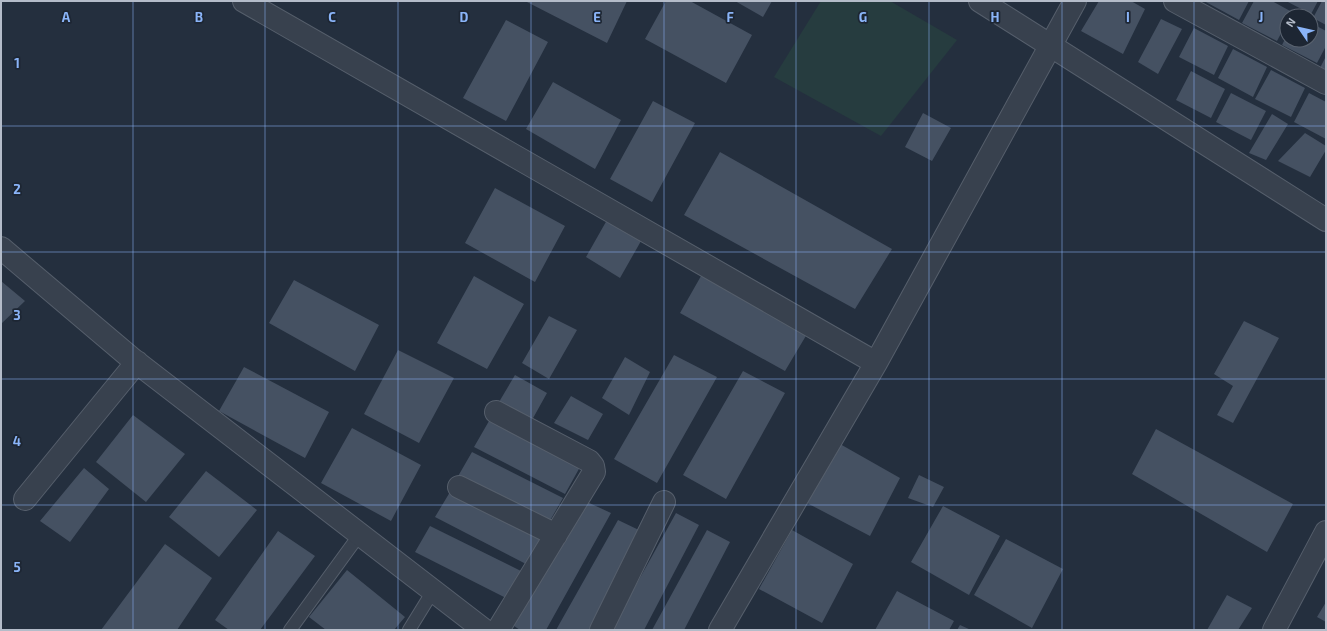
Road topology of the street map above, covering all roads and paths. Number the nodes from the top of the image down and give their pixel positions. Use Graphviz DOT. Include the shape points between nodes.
graph roads {
  1 [pos="244,1"];
  2 [pos="980,1"];
  3 [pos="1075,1"];
  4 [pos="1174,1"];
  5 [pos="1051,46"];
  6 [pos="1326,83"];
  7 [pos="1326,220"];
  8 [pos="1,248"];
  9 [pos="137,362"];
  10 [pos="876,363"];
  11 [pos="496,412"];
  12 [pos="459,487"];
  13 [pos="25,499"];
  14 [pos="664,502"];
  15 [pos="1326,532"];
  16 [pos="360,534"];
  17 [pos="556,536"];
  18 [pos="433,591"];
  19 [pos="290,630"];
  20 [pos="408,630"];
  21 [pos="484,630"];
  22 [pos="498,630"];
  23 [pos="601,630"];
  24 [pos="720,630"];
  25 [pos="1274,630"];
  1 -- 10 [label="street"];
  2 -- 5 [label="street"];
  3 -- 5 [label="street"];
  4 -- 6 [label="street"];
  5 -- 7 [label="street"];
  5 -- 10 [label="street"];
  8 -- 9 [label="street"];
  9 -- 13 [label="street"];
  9 -- 16 [label="street"];
  10 -- 24 [label="street"];
  11 -- 17 [label="street" via="593,466 594,472 590,480"];
  12 -- 17 [label="street"];
  14 -- 23 [label="street"];
  15 -- 25 [label="street"];
  16 -- 18 [label="street"];
  16 -- 19 [label="lane"];
  17 -- 22 [label="street"];
  18 -- 20 [label="lane"];
  18 -- 21 [label="street"];
}
